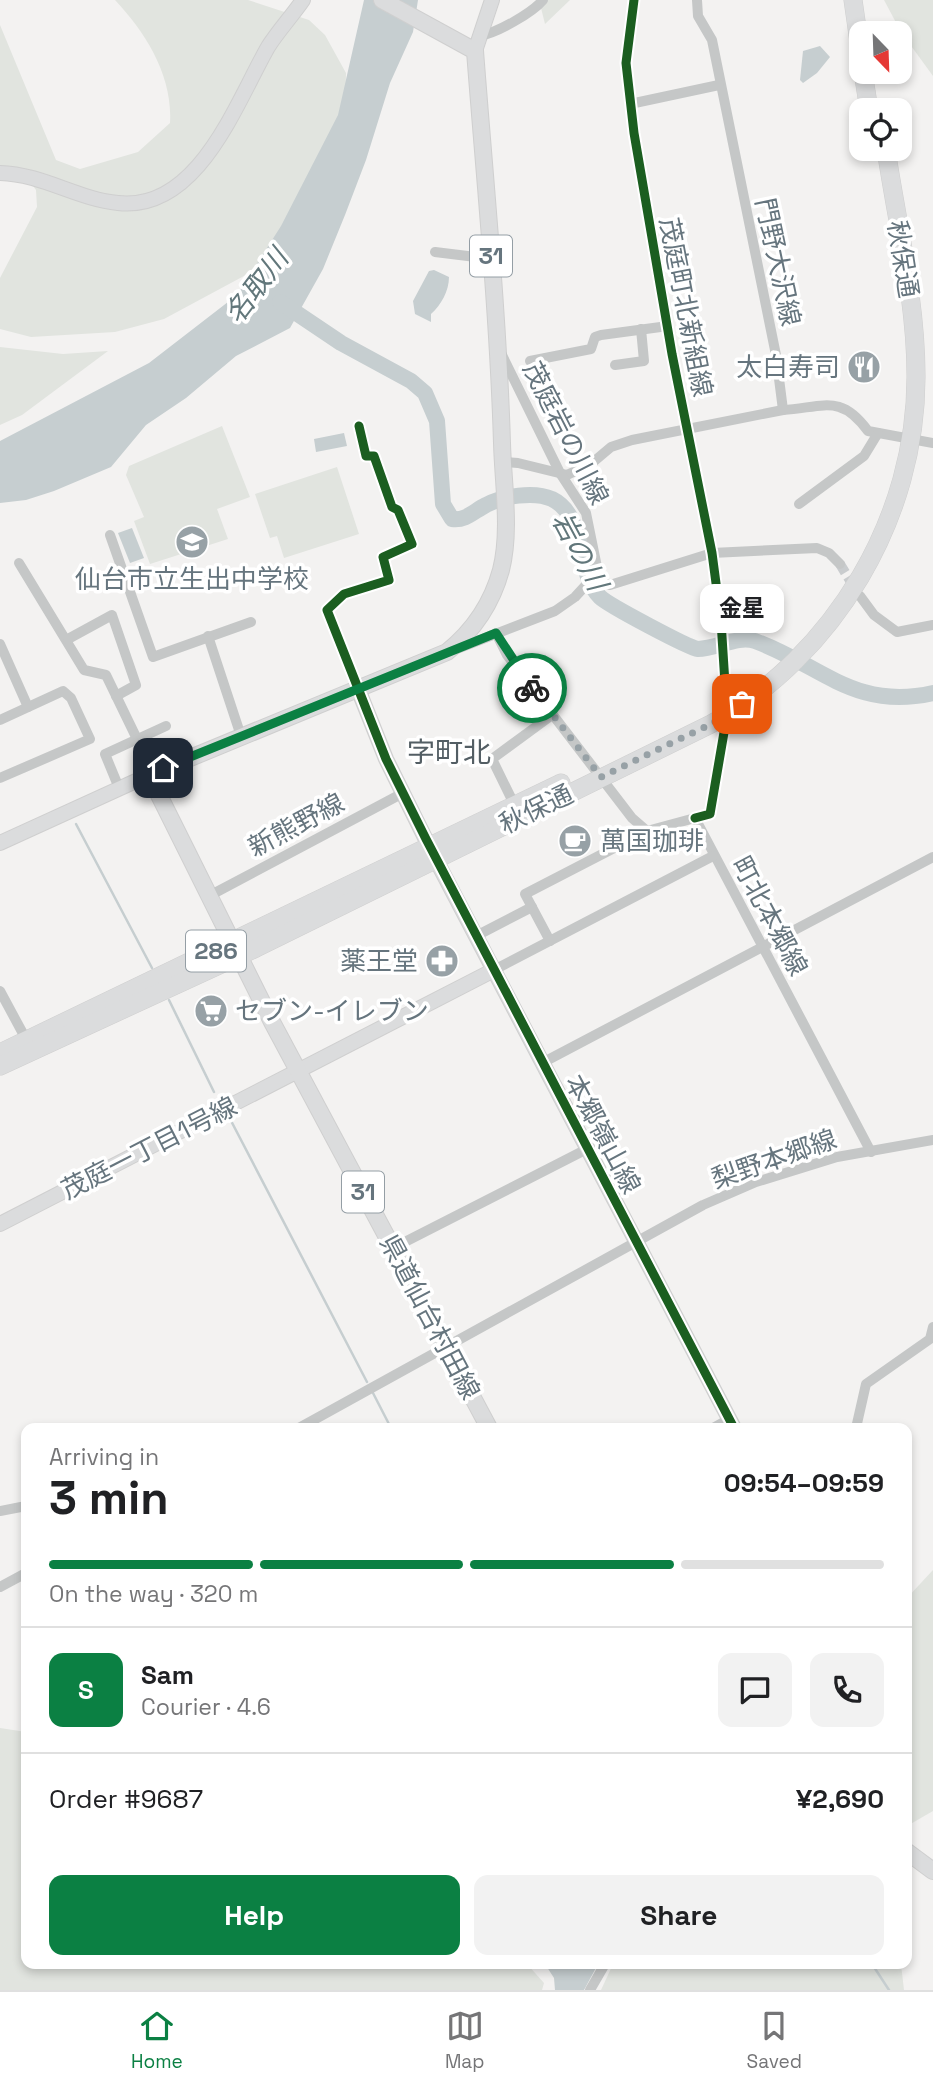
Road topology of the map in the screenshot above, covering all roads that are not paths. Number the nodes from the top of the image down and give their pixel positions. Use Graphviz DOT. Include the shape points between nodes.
graph roads {
  1 [pos="303,0"];
  2 [pos="382,0"];
  3 [pos="492,0"];
  4 [pos="542,0"];
  5 [pos="634,0"];
  6 [pos="697,0"];
  7 [pos="853,0"];
  8 [pos="863,0"];
  9 [pos="856,21"];
  10 [pos="866,21"];
  11 [pos="473,44"];
  12 [pos="719,85"];
  13 [pos="630,104"];
  14 [pos="877,161"];
  15 [pos="888,161"];
  16 [pos="0,173"];
  17 [pos="435,253"];
  18 [pos="492,259"];
  19 [pos="668,326"];
  20 [pos="641,329"];
  21 [pos="499,349"];
  22 [pos="530,361"];
  23 [pos="615,365"];
  24 [pos="783,410"];
  25 [pos="359,426"];
  26 [pos="688,428"];
  27 [pos="878,433"];
  28 [pos="905,440"];
  29 [pos="933,443"];
  30 [pos="503,467"];
  31 [pos="560,473"];
  32 [pos="799,504"];
  33 [pos="110,535"];
  34 [pos="712,552"];
  35 [pos="19,563"];
  36 [pos="840,564"];
  37 [pos="596,574"];
  38 [pos="860,596"];
  39 [pos="251,622"];
  40 [pos="933,625"];
  41 [pos="496,633"];
  42 [pos="208,636"];
  43 [pos="68,639"];
  44 [pos="0,644"];
  45 [pos="447,652"];
  46 [pos="359,690"];
  47 [pos="116,696"];
  48 [pos="28,707"];
  49 [pos="727,708"];
  50 [pos="552,715"];
  51 [pos="0,720"];
  52 [pos="166,726"];
  53 [pos="241,736"];
  54 [pos="137,739"];
  55 [pos="598,772"];
  56 [pos="149,775"];
  57 [pos="0,778"];
  58 [pos="119,788"];
  59 [pos="403,793"];
  60 [pos="514,806"];
  61 [pos="695,818"];
  62 [pos="647,831"];
  63 [pos="0,843"];
  64 [pos="433,852"];
  65 [pos="713,856"];
  66 [pos="933,857"];
  67 [pos="209,896"];
  68 [pos="532,907"];
  69 [pos="476,936"];
  70 [pos="550,941"];
  71 [pos="763,948"];
  72 [pos="235,950"];
  73 [pos="494,970"];
  74 [pos="0,990"];
  75 [pos="27,1041"];
  76 [pos="0,1053"];
  77 [pos="542,1063"];
  78 [pos="0,1066"];
  79 [pos="298,1072"];
  80 [pos="933,1140"];
  81 [pos="587,1149"];
  82 [pos="871,1152"];
  83 [pos="0,1224"];
  84 [pos="636,1240"];
  85 [pos="393,1248"];
  86 [pos="933,1327"];
  87 [pos="446,1349"];
  88 [pos="308,1423"];
  89 [pos="486,1423"];
  90 [pos="731,1423"];
  91 [pos="857,1423"];
  92 [pos="21,1507"];
  93 [pos="0,1511"];
  94 [pos="21,1576"];
  95 [pos="0,1587"];
  96 [pos="912,1855"];
  97 [pos="933,1871"];
  98 [pos="602,1969"];
  99 [pos="590,1990"];
  1 -- 16 [label="street" via="270,44 194,174 169,192 120,204 22,174"];
  2 -- 11 [label="main road"];
  3 -- 11 [label="street"];
  4 -- 11 [label="street" via="533,11"];
  5 -- 13 [label="street, 茂庭町北新組線" via="626,63"];
  6 -- 12 [label="street, 門野大沢線" via="698,16 712,40"];
  7 -- 9 [label="highway"];
  8 -- 10 [label="highway"];
  11 -- 18 [label="main road, 31"];
  12 -- 13 [label="street"];
  12 -- 24 [label="street, 門野大沢線" via="776,355"];
  13 -- 19 [label="street, 茂庭町北新組線"];
  14 -- 28 [label="highway, 秋保通 / 286" via="905,357"];
  15 -- 28 [label="highway, 秋保通 / 286" via="915,338 916,395"];
  17 -- 18 [label="street"];
  18 -- 21 [label="main road, 31"];
  19 -- 20 [label="street"];
  19 -- 26 [label="street, 茂庭町北新組線"];
  20 -- 22 [label="street" via="595,337 591,349"];
  20 -- 23 [label="street" via="644,361"];
  21 -- 30 [label="main road, 31"];
  21 -- 31 [label="street, 茂庭岩の川線"];
  24 -- 26 [label="street"];
  24 -- 27 [label="street" via="843,405 868,431"];
  25 -- 46 [label="street" via="366,456 374,456 392,507 398,510 412,544 383,557 389,580 344,594 327,610"];
  26 -- 31 [label="street" via="611,447 592,463 567,475"];
  26 -- 34 [label="street, 茂庭町北新組線"];
  27 -- 28 [label="street"];
  27 -- 32 [label="street" via="864,456"];
  28 -- 29 [label="street"];
  28 -- 49 [label="highway, 秋保通 / 286" via="895,499 863,573 831,621"];
  30 -- 31 [label="street" via="518,463"];
  30 -- 45 [label="main road, 31" via="501,568 474,626"];
  31 -- 37 [label="street, 茂庭岩の川線" via="586,513"];
  33 -- 42 [label="street" via="153,657"];
  34 -- 36 [label="street" via="817,548"];
  34 -- 37 [label="street" via="610,585"];
  34 -- 49 [label="street, 茂庭町北新組線"];
  35 -- 43 [label="street"];
  37 -- 41 [label="street" via="555,611"];
  38 -- 40 [label="street" via="874,615 897,632"];
  39 -- 42 [label="street"];
  41 -- 45 [label="street"];
  41 -- 50 [label="street"];
  42 -- 53 [label="street"];
  43 -- 47 [label="street" via="84,670 106,675"];
  43 -- 47 [label="street" via="113,615 136,685"];
  44 -- 48 [label="street"];
  45 -- 46 [label="main road, 31"];
  46 -- 53 [label="main road, 31"];
  46 -- 59 [label="street, 本郷嶺山線"];
  47 -- 54 [label="street"];
  48 -- 51 [label="street"];
  48 -- 57 [label="street" via="63,691 71,698 90,739"];
  49 -- 55 [label="highway, 秋保通 / 286"];
  49 -- 61 [label="street, 茂庭町北新組線" via="710,814"];
  50 -- 55 [label="street"];
  50 -- 60 [label="street" via="492,759"];
  52 -- 54 [label="street"];
  53 -- 56 [label="main road, 31"];
  54 -- 58 [label="street" via="105,754"];
  55 -- 60 [label="highway, 秋保通 / 286"];
  55 -- 62 [label="street"];
  55 -- 64 [label="highway, 秋保通 / 286"];
  56 -- 58 [label="street"];
  56 -- 67 [label="main road, 県道仙台村田線 / 31"];
  58 -- 63 [label="street"];
  59 -- 64 [label="street, 本郷嶺山線"];
  59 -- 67 [label="street, 新熊野線"];
  60 -- 64 [label="highway, 秋保通 / 286"];
  61 -- 62 [label="street"];
  61 -- 65 [label="street, 町北本郷線"];
  62 -- 68 [label="street" via="526,894"];
  64 -- 69 [label="street, 本郷嶺山線"];
  64 -- 72 [label="highway, 秋保通 / 286"];
  65 -- 70 [label="street"];
  65 -- 71 [label="street, 町北本郷線"];
  66 -- 71 [label="street"];
  67 -- 72 [label="main road, 県道仙台村田線 / 31"];
  68 -- 69 [label="street"];
  68 -- 70 [label="street"];
  69 -- 73 [label="street, 本郷嶺山線"];
  70 -- 73 [label="street"];
  71 -- 77 [label="street"];
  71 -- 82 [label="street, 町北本郷線"];
  72 -- 75 [label="highway, 秋保通 / 286"];
  72 -- 78 [label="highway, 秋保通 / 286"];
  72 -- 79 [label="main road, 県道仙台村田線 / 31"];
  73 -- 77 [label="street, 本郷嶺山線"];
  73 -- 79 [label="street, 茂庭一丁目1号線"];
  74 -- 75 [label="street"];
  75 -- 76 [label="highway, 秋保通 / 286"];
  77 -- 81 [label="street, 本郷嶺山線"];
  79 -- 83 [label="street, 茂庭一丁目1号線"];
  79 -- 85 [label="main road, 県道仙台村田線 / 31"];
  80 -- 82 [label="street, 梨野本郷線"];
  81 -- 84 [label="street, 本郷嶺山線"];
  81 -- 85 [label="street"];
  82 -- 84 [label="street, 梨野本郷線" via="836,1157 756,1182"];
  84 -- 87 [label="street, 梨野本郷線"];
  84 -- 90 [label="street, 本郷嶺山線"];
  85 -- 87 [label="main road, 県道仙台村田線 / 31"];
  86 -- 91 [label="street" via="930,1339 866,1384"];
  87 -- 88 [label="street, 梨野本郷線"];
  87 -- 89 [label="main road, 県道仙台村田線 / 31"];
  92 -- 93 [label="street"];
  94 -- 95 [label="street"];
  96 -- 97 [label="main road"];
  98 -- 99 [label="street"];
}
